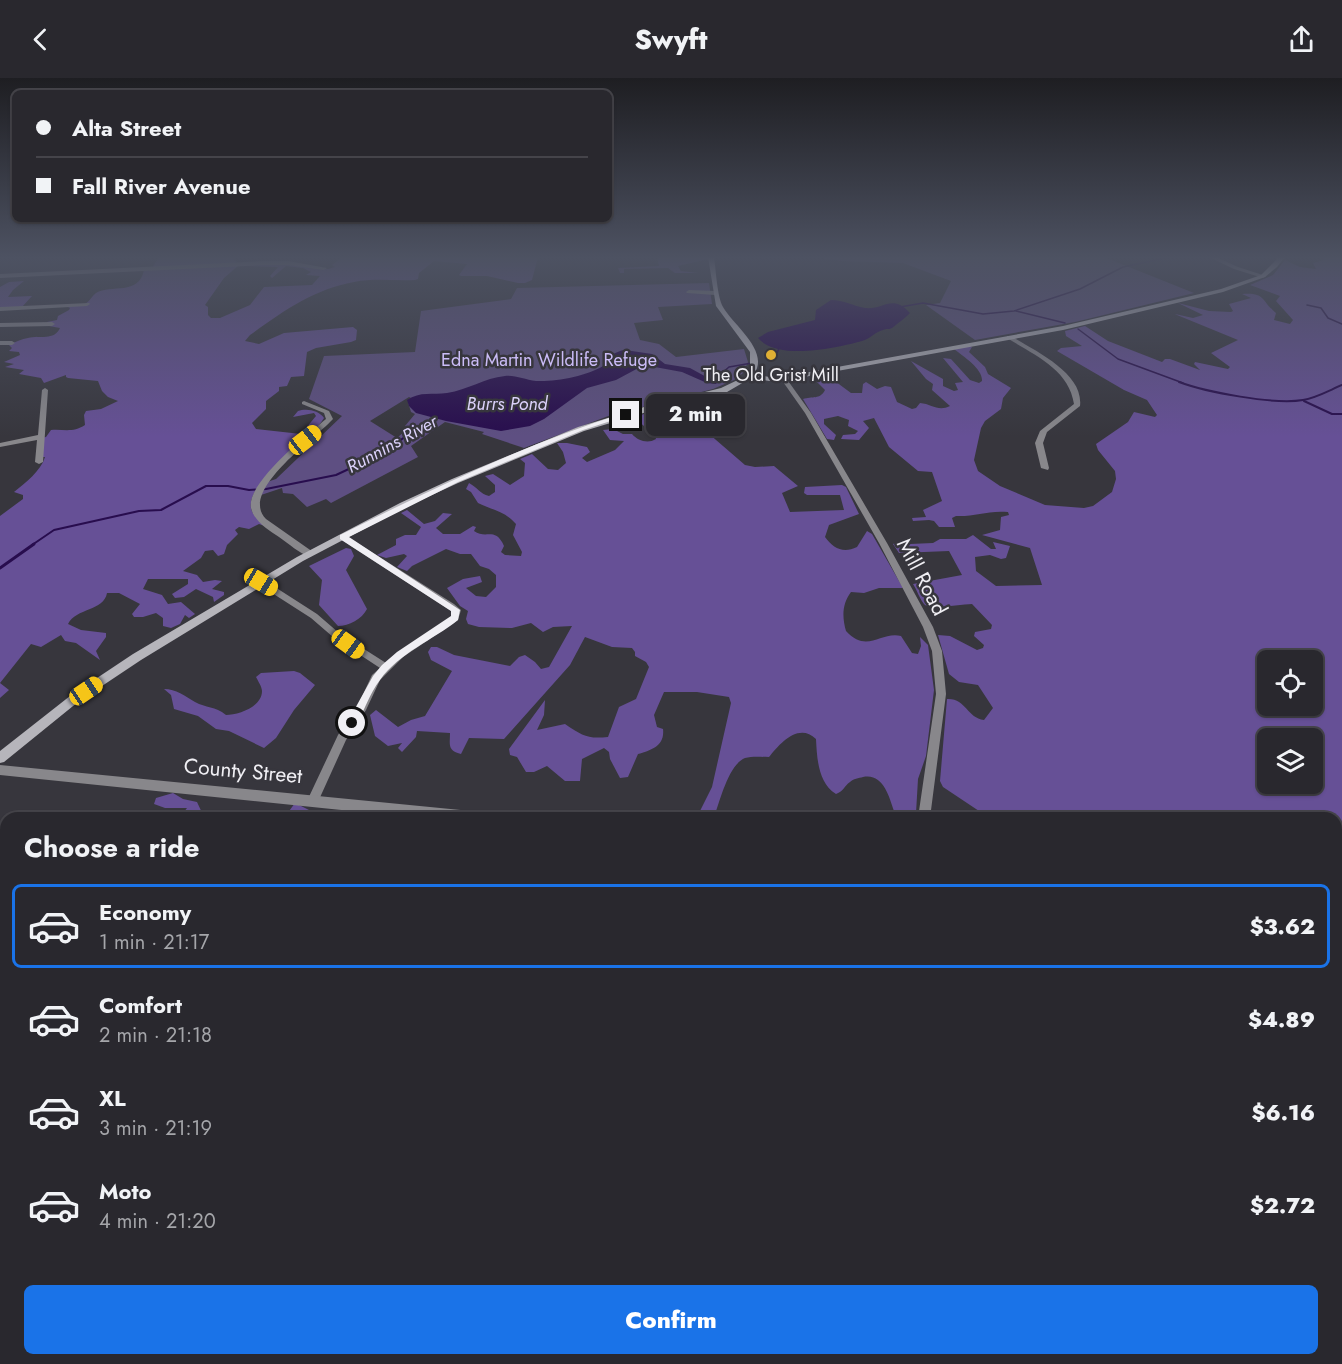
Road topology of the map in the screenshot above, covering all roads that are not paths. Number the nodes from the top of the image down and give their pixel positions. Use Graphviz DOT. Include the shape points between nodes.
graph roads {
  1 [pos="727,317"];
  2 [pos="1110,317"];
  3 [pos="52,324"];
  4 [pos="0,325"];
  5 [pos="1009,338"];
  6 [pos="0,343"];
  7 [pos="12,343"];
  8 [pos="751,376"];
  9 [pos="784,379"];
  10 [pos="45,390"];
  11 [pos="304,403"];
  12 [pos="40,437"];
  13 [pos="0,445"];
  14 [pos="39,462"];
  15 [pos="1045,468"];
  16 [pos="343,537"];
  17 [pos="310,554"];
  18 [pos="261,582"];
  19 [pos="385,668"];
  20 [pos="0,758"];
  21 [pos="0,770"];
  22 [pos="313,801"];
  23 [pos="354,811"];
  24 [pos="374,812"];
  25 [pos="925,812"];
  1 -- 8 [label="main road" via="754,352 756,361"];
  2 -- 5 [label="main road"];
  3 -- 4 [label="street"];
  5 -- 9 [label="main road"];
  5 -- 15 [label="street" via="1054,366 1072,381 1078,392 1078,405 1044,431 1039,443"];
  6 -- 7 [label="street"];
  8 -- 9 [label="main road"];
  8 -- 16 [label="main road" via="724,390 560,437 455,481"];
  9 -- 25 [label="street, Mill Road" via="883,543 937,651 940,694"];
  10 -- 12 [label="street"];
  11 -- 17 [label="street" via="327,412 330,419 266,478 253,506 257,515"];
  12 -- 13 [label="street"];
  12 -- 14 [label="street"];
  16 -- 17 [label="main road"];
  16 -- 19 [label="street" via="456,610 455,618"];
  17 -- 18 [label="main road"];
  18 -- 19 [label="street"];
  18 -- 20 [label="main road" via="102,680"];
  19 -- 22 [label="street" via="342,738"];
  21 -- 22 [label="street, County Street"];
  22 -- 23 [label="street, County Street"];
  23 -- 24 [label="street, County Street"];
}
